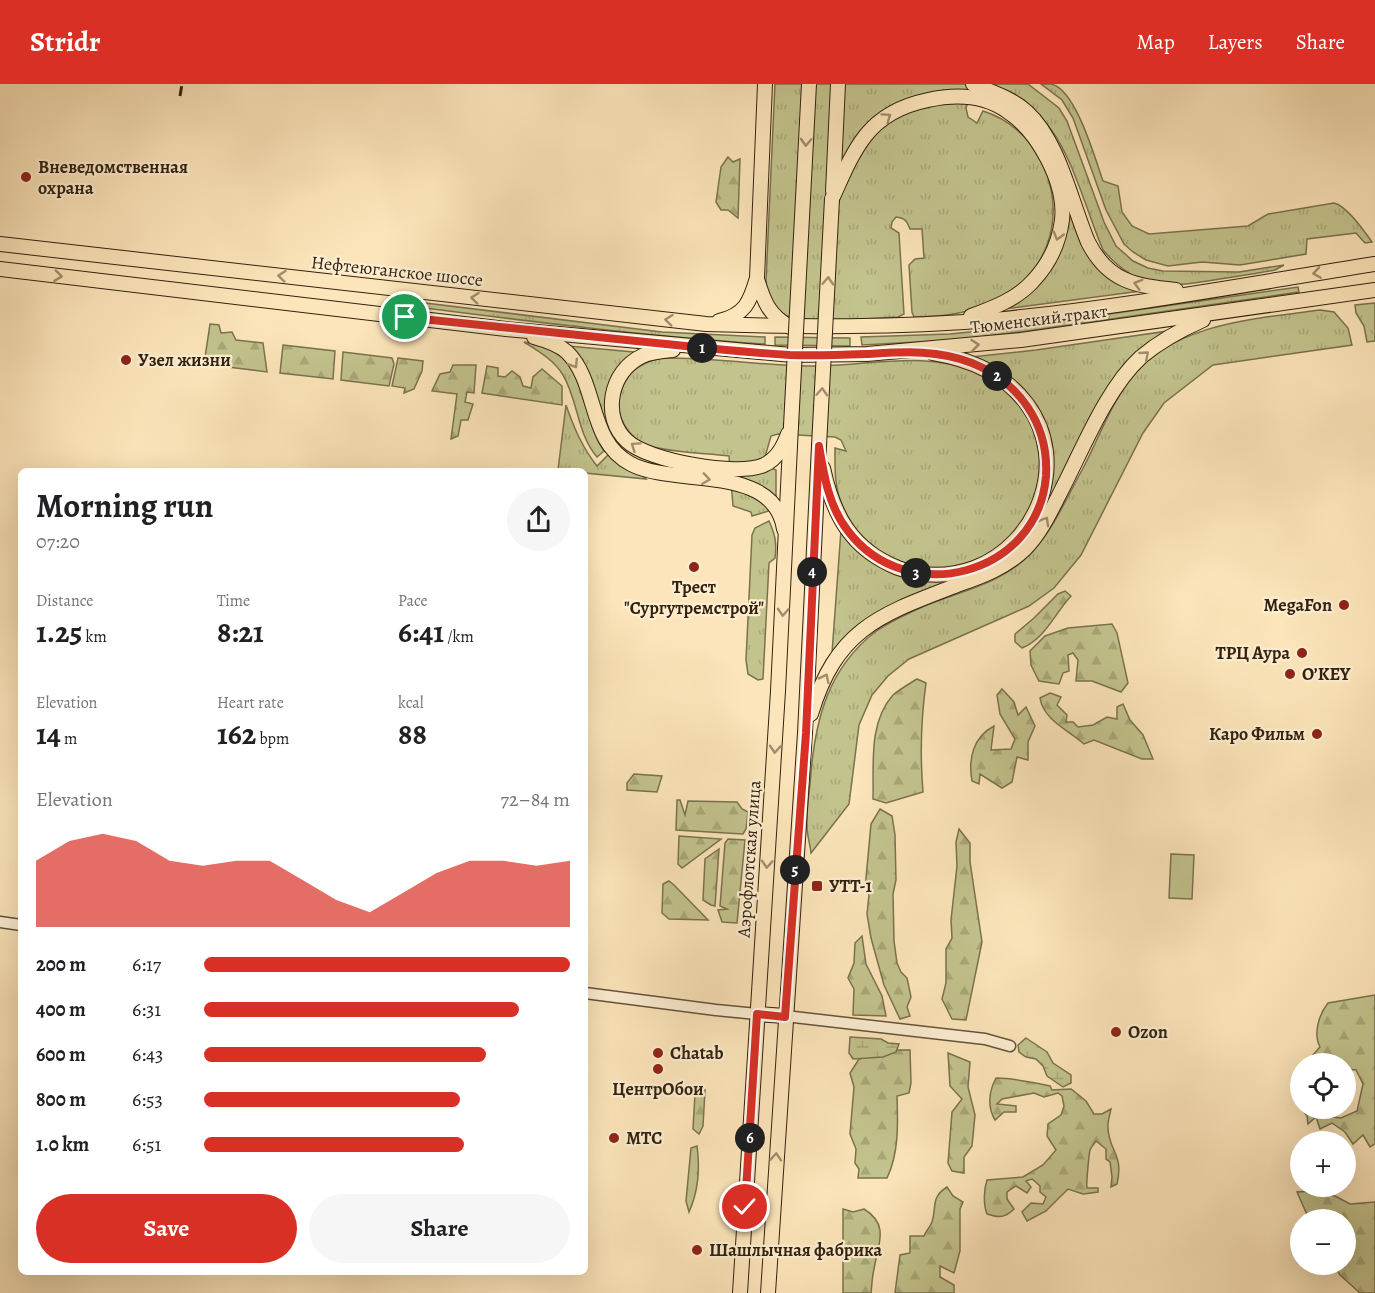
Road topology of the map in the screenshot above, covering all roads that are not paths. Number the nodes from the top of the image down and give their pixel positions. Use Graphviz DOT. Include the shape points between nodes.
graph roads {
  1 [pos="765,84"];
  2 [pos="809,84"];
  3 [pos="838,84"];
  4 [pos="973,84"];
  5 [pos="990,97"];
  6 [pos="832,199"];
  7 [pos="0,244"];
  8 [pos="1375,264"];
  9 [pos="0,269"];
  10 [pos="757,278"];
  11 [pos="1375,291"];
  12 [pos="1196,292"];
  13 [pos="1231,311"];
  14 [pos="706,324"];
  15 [pos="924,324"];
  16 [pos="790,327"];
  17 [pos="506,328"];
  18 [pos="705,348"];
  19 [pos="916,351"];
  20 [pos="787,444"];
  21 [pos="819,446"];
  22 [pos="786,554"];
  23 [pos="806,733"];
  24 [pos="0,922"];
  25 [pos="18,925"];
  26 [pos="588,993"];
  27 [pos="757,1014"];
  28 [pos="785,1017"];
  29 [pos="1010,1046"];
  30 [pos="740,1293"];
  31 [pos="768,1293"];
  1 -- 10 [label="main road"];
  2 -- 20 [label="main road, Аэрофлотская улица, one-way, bridge"];
  3 -- 6 [label="main road"];
  4 -- 5 [label="main road"];
  6 -- 5 [label="main road, one-way" via="867,134 902,107 956,96"];
  12 -- 5 [label="main road, one-way" via="1136,285 1106,267 1088,242 1044,130 1011,101"];
  5 -- 15 [label="main road, one-way" via="1022,122 1047,158 1062,202 1057,241 1034,280 1007,301 969,317"];
  21 -- 6 [label="main road, one-way, bridge"];
  14 -- 7 [label="main road, Нефтеюганское шоссе, one-way"];
  8 -- 12 [label="main road, Тюменский тракт, one-way"];
  9 -- 17 [label="main road, one-way"];
  10 -- 14 [label="main road" via="745,308 732,318"];
  10 -- 16 [label="main road" via="768,307"];
  11 -- 13 [label="main road, Тюменский тракт"];
  12 -- 15 [label="main road, Тюменский тракт" via="1089,309"];
  19 -- 13 [label="main road, Тюменский тракт, one-way"];
  23 -- 13 [label="main road, one-way" via="817,695 847,643 893,611 992,572 1022,552 1046,520 1107,403 1140,358 1173,334"];
  14 -- 16 [label="main road, Нефтеюганское шоссе"];
  15 -- 16 [label="main road, Тюменский тракт"];
  17 -- 18 [label="main road"];
  17 -- 22 [label="main road, one-way" via="549,341 566,351 578,366 605,440 616,455 631,465 751,488 770,501 780,514"];
  18 -- 19 [label="main road, Тюменский тракт" via="811,355"];
  20 -- 18 [label="main road, one-way" via="762,466 725,469 647,454 626,440 614,418 612,398 626,368 642,356 665,350"];
  19 -- 21 [label="main road" via="950,356 984,369 1010,386 1032,411 1045,454 1045,480 1033,518 1015,542 993,560 948,575 913,573 882,561 857,542 839,517 826,484"];
  20 -- 22 [label="main road, Аэрофлотская улица"];
  21 -- 23 [label="main road"];
  22 -- 27 [label="main road, Аэрофлотская улица, one-way"];
  23 -- 28 [label="main road"];
  24 -- 25 [label="street"];
  26 -- 27 [label="street"];
  27 -- 28 [label="main road"];
  27 -- 30 [label="main road, Аэрофлотская улица"];
  28 -- 29 [label="street" via="975,1037"];
  31 -- 28 [label="main road, one-way"];
}
